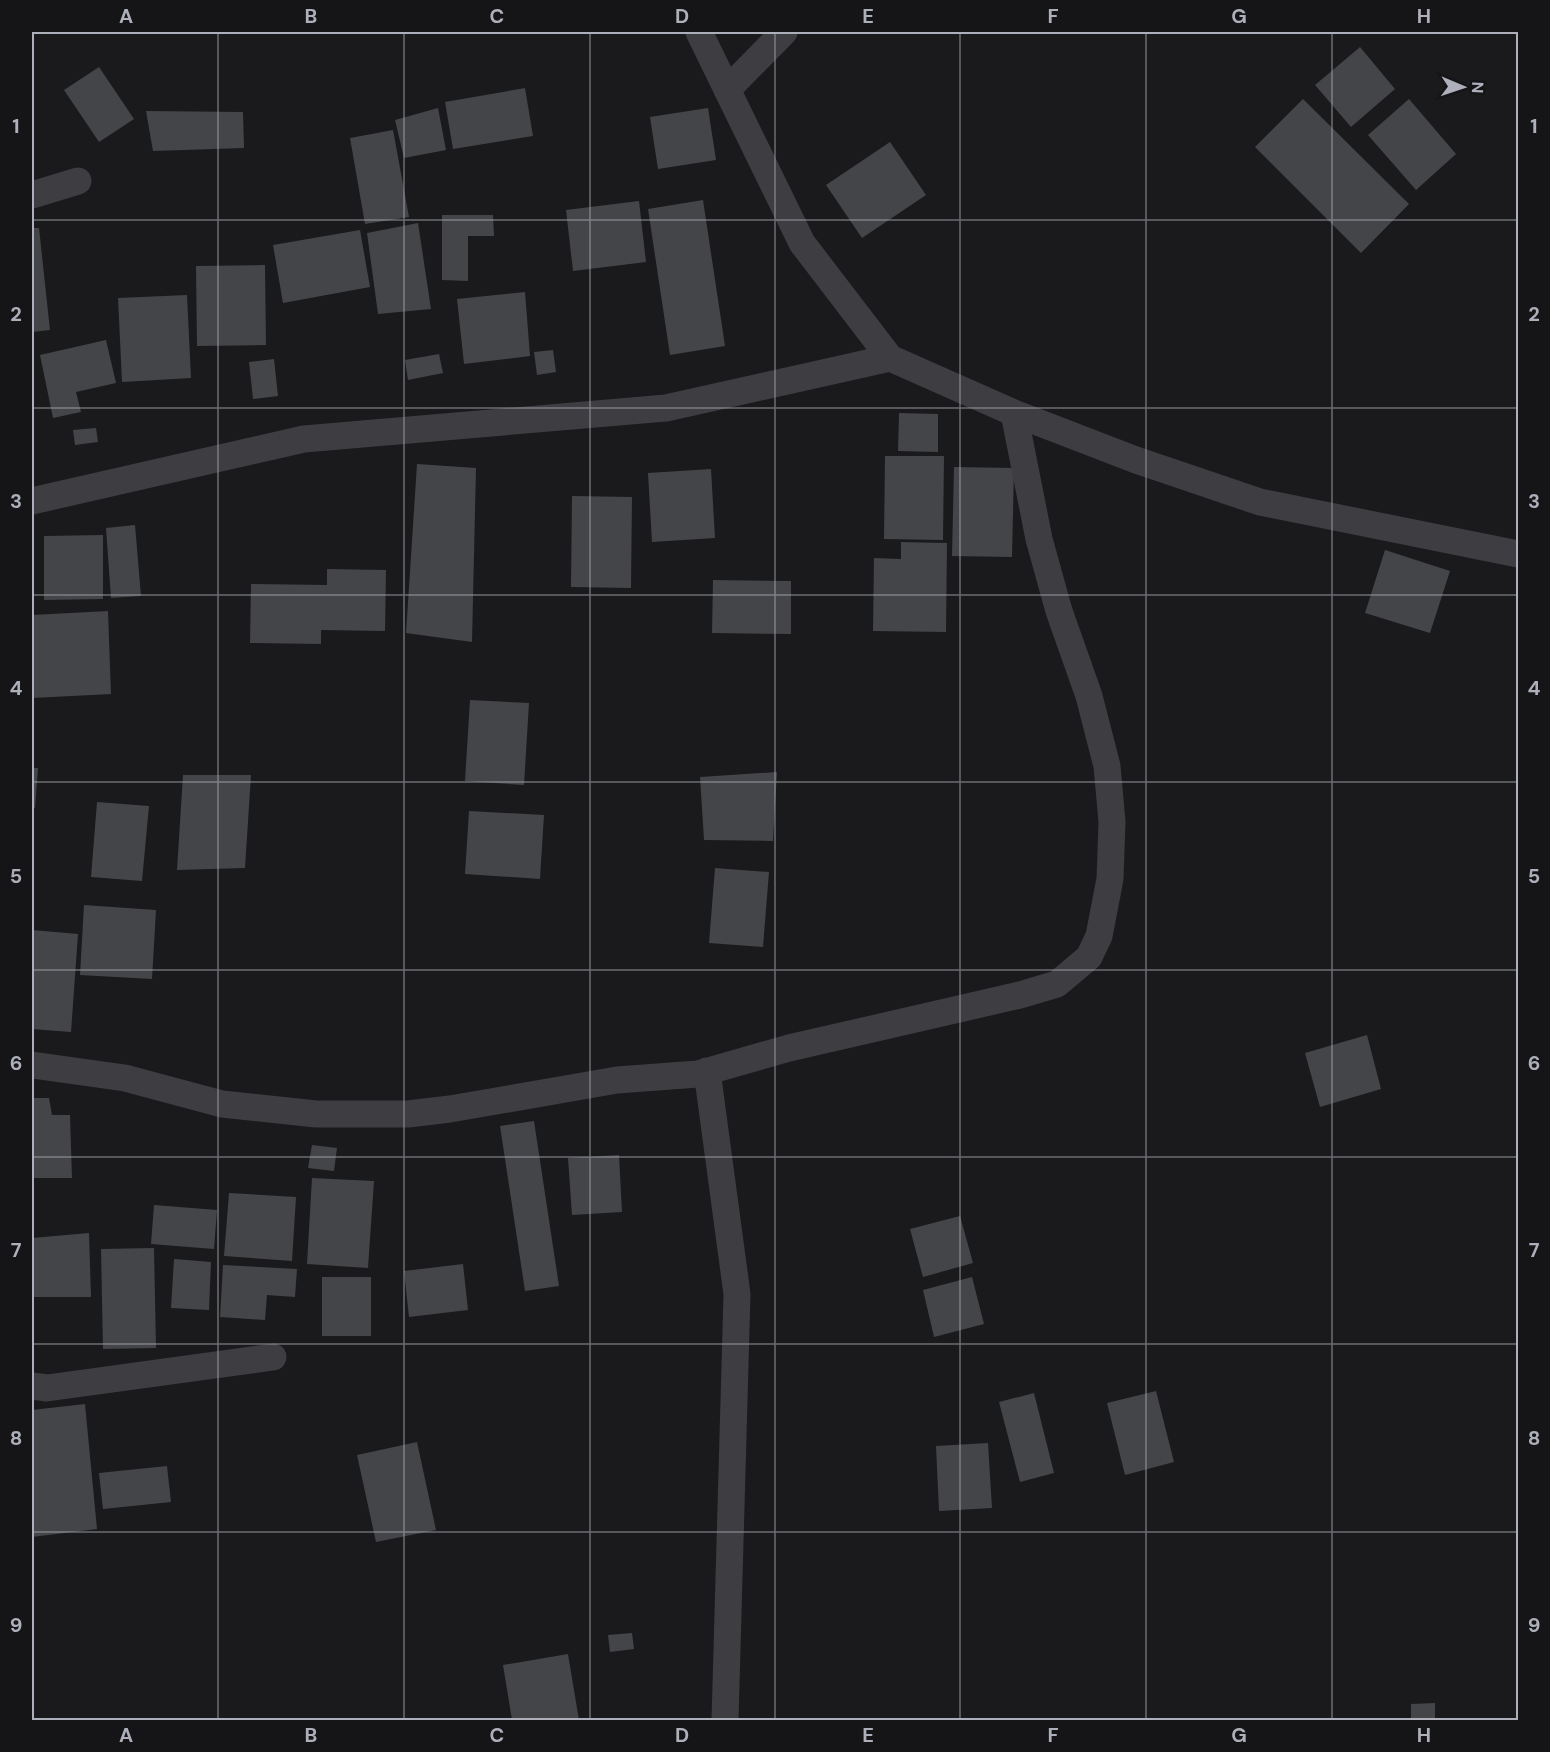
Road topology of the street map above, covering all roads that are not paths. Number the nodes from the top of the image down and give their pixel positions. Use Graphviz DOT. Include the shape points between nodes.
graph roads {
  1 [pos="699,32"];
  2 [pos="784,32"];
  3 [pos="728,90"];
  4 [pos="78,182"];
  5 [pos="32,195"];
  6 [pos="890,358"];
  7 [pos="1014,413"];
  8 [pos="32,501"];
  9 [pos="1518,554"];
  10 [pos="32,1065"];
  11 [pos="708,1071"];
  12 [pos="273,1357"];
  13 [pos="32,1386"];
  14 [pos="725,1720"];
  1 -- 3 [label="street"];
  2 -- 3 [label="street"];
  3 -- 6 [label="street" via="802,243"];
  4 -- 5 [label="street"];
  6 -- 7 [label="street"];
  6 -- 8 [label="street" via="666,408 304,439"];
  7 -- 9 [label="street" via="1260,502"];
  7 -- 11 [label="street" via="1042,549 1107,766 1112,822 1110,879 1099,936 1089,957 1057,984"];
  10 -- 11 [label="street" via="125,1078 222,1104 316,1114 408,1114 617,1080"];
  11 -- 14 [label="street" via="737,1294"];
  12 -- 13 [label="street" via="47,1388"];
}
